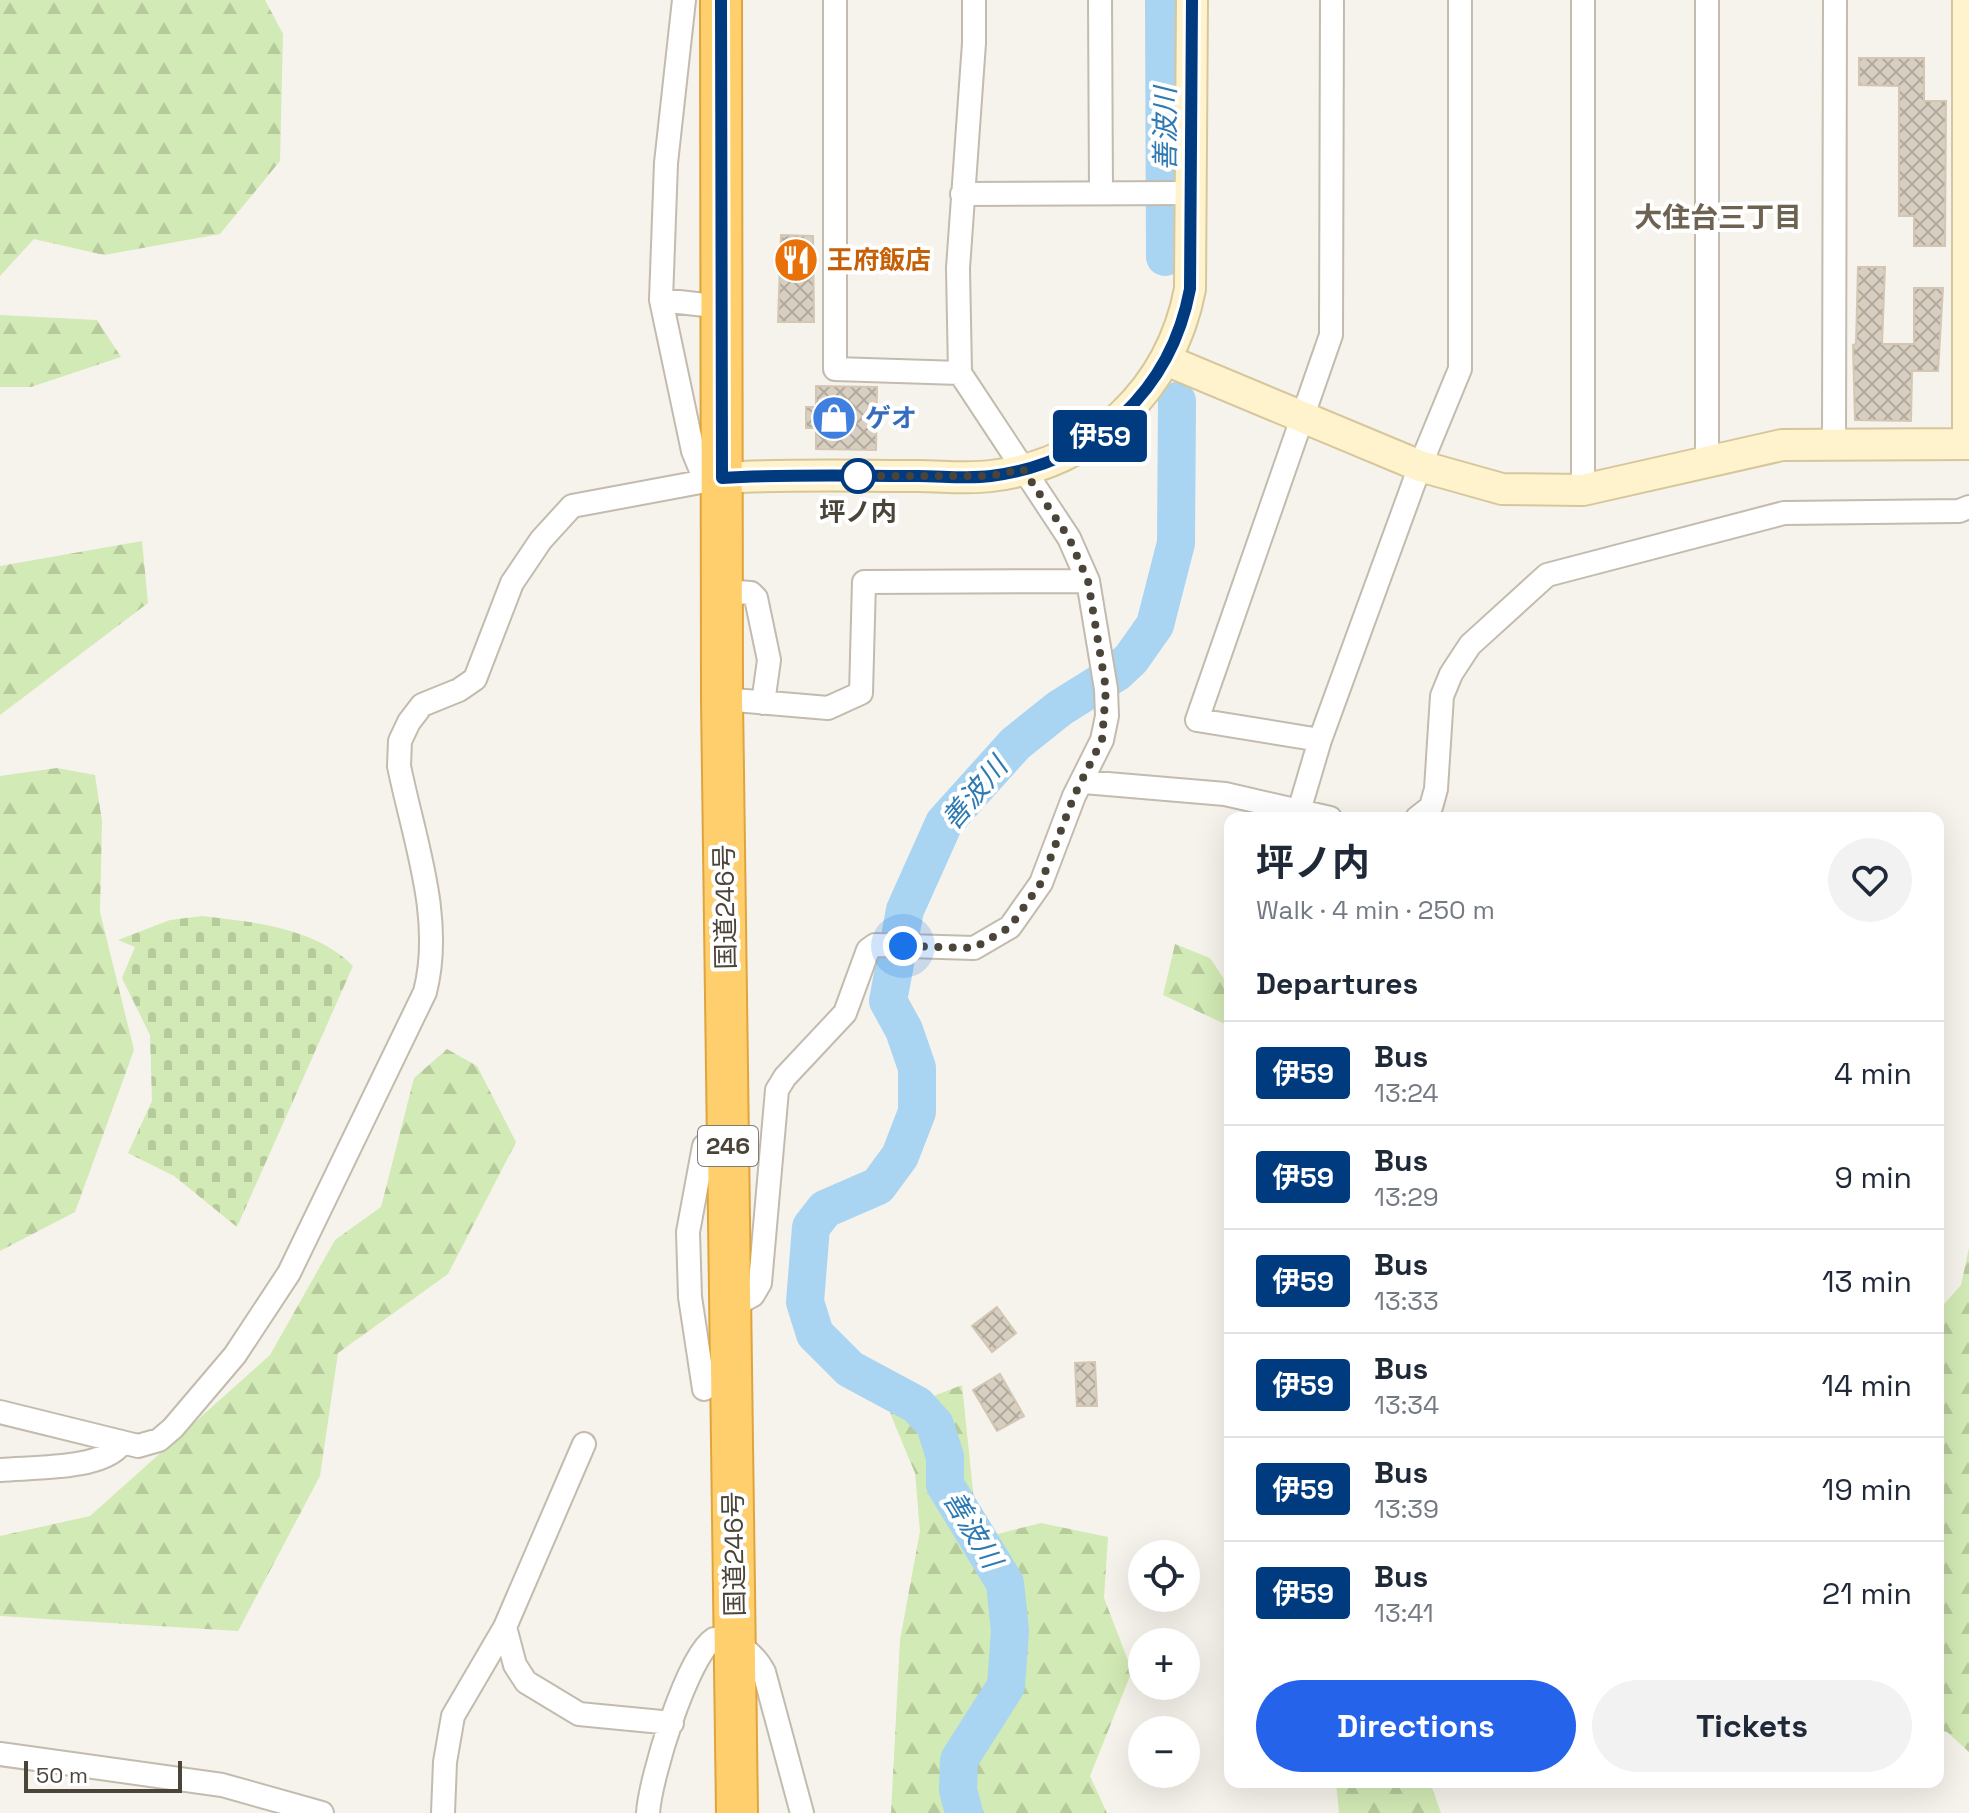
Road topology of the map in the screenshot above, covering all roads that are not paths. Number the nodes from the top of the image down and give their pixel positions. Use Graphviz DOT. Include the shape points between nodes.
graph roads {
  1 [pos="835,0"];
  2 [pos="974,0"];
  3 [pos="1100,0"];
  4 [pos="1192,0"];
  5 [pos="1332,0"];
  6 [pos="1460,0"];
  7 [pos="1583,0"];
  8 [pos="1707,0"];
  9 [pos="1835,0"];
  10 [pos="1968,0"];
  11 [pos="704,1"];
  12 [pos="1969,20"];
  13 [pos="1101,192"];
  14 [pos="1192,193"];
  15 [pos="962,194"];
  16 [pos="661,300"];
  17 [pos="723,307"];
  18 [pos="1166,360"];
  19 [pos="960,373"];
  20 [pos="1301,417"];
  21 [pos="1834,444"];
  22 [pos="1969,445"];
  23 [pos="1707,460"];
  24 [pos="1420,466"];
  25 [pos="1023,469"];
  26 [pos="711,473"];
  27 [pos="1583,490"];
  28 [pos="1969,507"];
  29 [pos="1088,581"];
  30 [pos="721,591"];
  31 [pos="722,699"];
  32 [pos="763,703"];
  33 [pos="1320,740"];
  34 [pos="1084,782"];
  35 [pos="1299,811"];
  36 [pos="1303,812"];
  37 [pos="1425,812"];
  38 [pos="727,1129"];
  39 [pos="731,1307"];
  40 [pos="704,1389"];
  41 [pos="0,1412"];
  42 [pos="121,1444"];
  43 [pos="584,1444"];
  44 [pos="0,1470"];
  45 [pos="505,1627"];
  46 [pos="735,1643"];
  47 [pos="672,1723"];
  48 [pos="0,1754"];
  49 [pos="322,1813"];
  50 [pos="443,1813"];
  51 [pos="648,1813"];
  52 [pos="737,1813"];
  53 [pos="802,1813"];
  1 -- 19 [label="street" via="835,369"];
  2 -- 15 [label="street"];
  3 -- 13 [label="street"];
  4 -- 14 [label="street"];
  5 -- 20 [label="street" via="1331,335"];
  6 -- 24 [label="street" via="1460,369"];
  7 -- 27 [label="street"];
  8 -- 23 [label="street"];
  9 -- 21 [label="street"];
  10 -- 12 [label="street"];
  11 -- 16 [label="street" via="666,163"];
  11 -- 17 [label="highway, 国道246号 / 246"];
  12 -- 22 [label="street"];
  13 -- 14 [label="street"];
  13 -- 15 [label="street"];
  14 -- 18 [label="street" via="1190,289"];
  15 -- 19 [label="street"];
  16 -- 17 [label="street"];
  16 -- 26 [label="street" via="693,451"];
  17 -- 26 [label="highway, 国道246号 / 246"];
  18 -- 20 [label="street"];
  18 -- 25 [label="street" via="1144,394 1102,434 1062,458"];
  19 -- 25 [label="street"];
  20 -- 24 [label="street"];
  20 -- 33 [label="street" via="1197,720"];
  21 -- 22 [label="street"];
  21 -- 23 [label="street" via="1782,445"];
  23 -- 27 [label="street"];
  24 -- 27 [label="street" via="1502,489"];
  24 -- 33 [label="street"];
  25 -- 26 [label="street" via="991,476"];
  25 -- 29 [label="street" via="1069,538"];
  26 -- 30 [label="highway, 国道246号 / 246"];
  26 -- 42 [label="street" via="572,506 512,583 475,679 422,705 409,722 400,741 399,766 433,928 425,992 289,1273 235,1355 159,1440"];
  28 -- 37 [label="street" via="1784,513 1547,575 1470,645 1451,674 1442,696 1436,789"];
  29 -- 32 [label="street" via="864,582 861,693 828,708"];
  29 -- 34 [label="street" via="1104,680 1102,740"];
  30 -- 31 [label="highway, 国道246号 / 246"];
  30 -- 32 [label="street" via="756,598 769,660"];
  31 -- 32 [label="street"];
  31 -- 38 [label="highway, 国道246号 / 246"];
  33 -- 35 [label="street"];
  34 -- 35 [label="street" via="1225,794"];
  34 -- 39 [label="street" via="1041,883 1010,927 974,948 868,950 845,1013 780,1083 760,1283 753,1295"];
  35 -- 36 [label="street"];
  38 -- 39 [label="highway, 国道246号 / 246"];
  38 -- 40 [label="street" via="704,1146 688,1232 690,1297"];
  39 -- 46 [label="highway, 国道246号 / 246"];
  41 -- 42 [label="street"];
  42 -- 44 [label="street" via="114,1455 95,1461"];
  43 -- 45 [label="street"];
  45 -- 47 [label="street" via="515,1665 526,1682 579,1714"];
  45 -- 50 [label="street" via="453,1716"];
  46 -- 47 [label="street" via="714,1639 701,1647"];
  46 -- 52 [label="highway, 国道246号 / 246"];
  46 -- 53 [label="street" via="755,1655 764,1672"];
  47 -- 51 [label="street" via="651,1785"];
  48 -- 49 [label="street" via="222,1785"];
}
